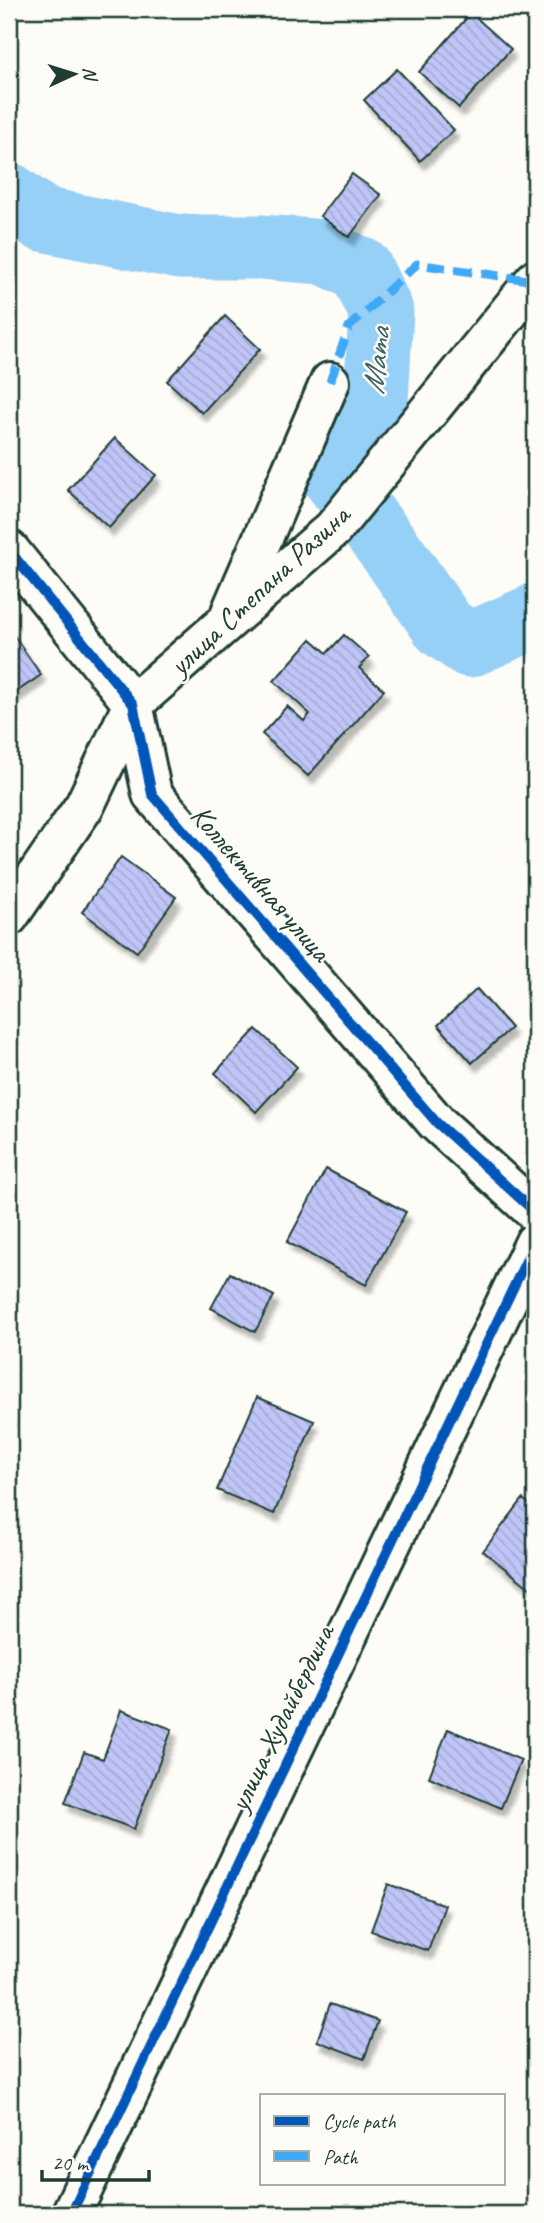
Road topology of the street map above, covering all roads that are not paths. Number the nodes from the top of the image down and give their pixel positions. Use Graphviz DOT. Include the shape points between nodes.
graph roads {
  1 [pos="535,280"];
  2 [pos="330,382"];
  3 [pos="9,550"];
  4 [pos="228,621"];
  5 [pos="133,704"];
  6 [pos="9,916"];
  7 [pos="535,1212"];
  8 [pos="535,1242"];
  9 [pos="71,2214"];
  1 -- 4 [label="street, улица Степана Разина" via="333,529"];
  2 -- 4 [label="street"];
  3 -- 5 [label="street, Коллективная улица"];
  4 -- 5 [label="street, улица Степана Разина"];
  5 -- 6 [label="street, улица Степана Разина" via="85,805"];
  5 -- 7 [label="street, Коллективная улица" via="152,794 437,1123"];
  8 -- 9 [label="street, улица Худайбердина"];
}
